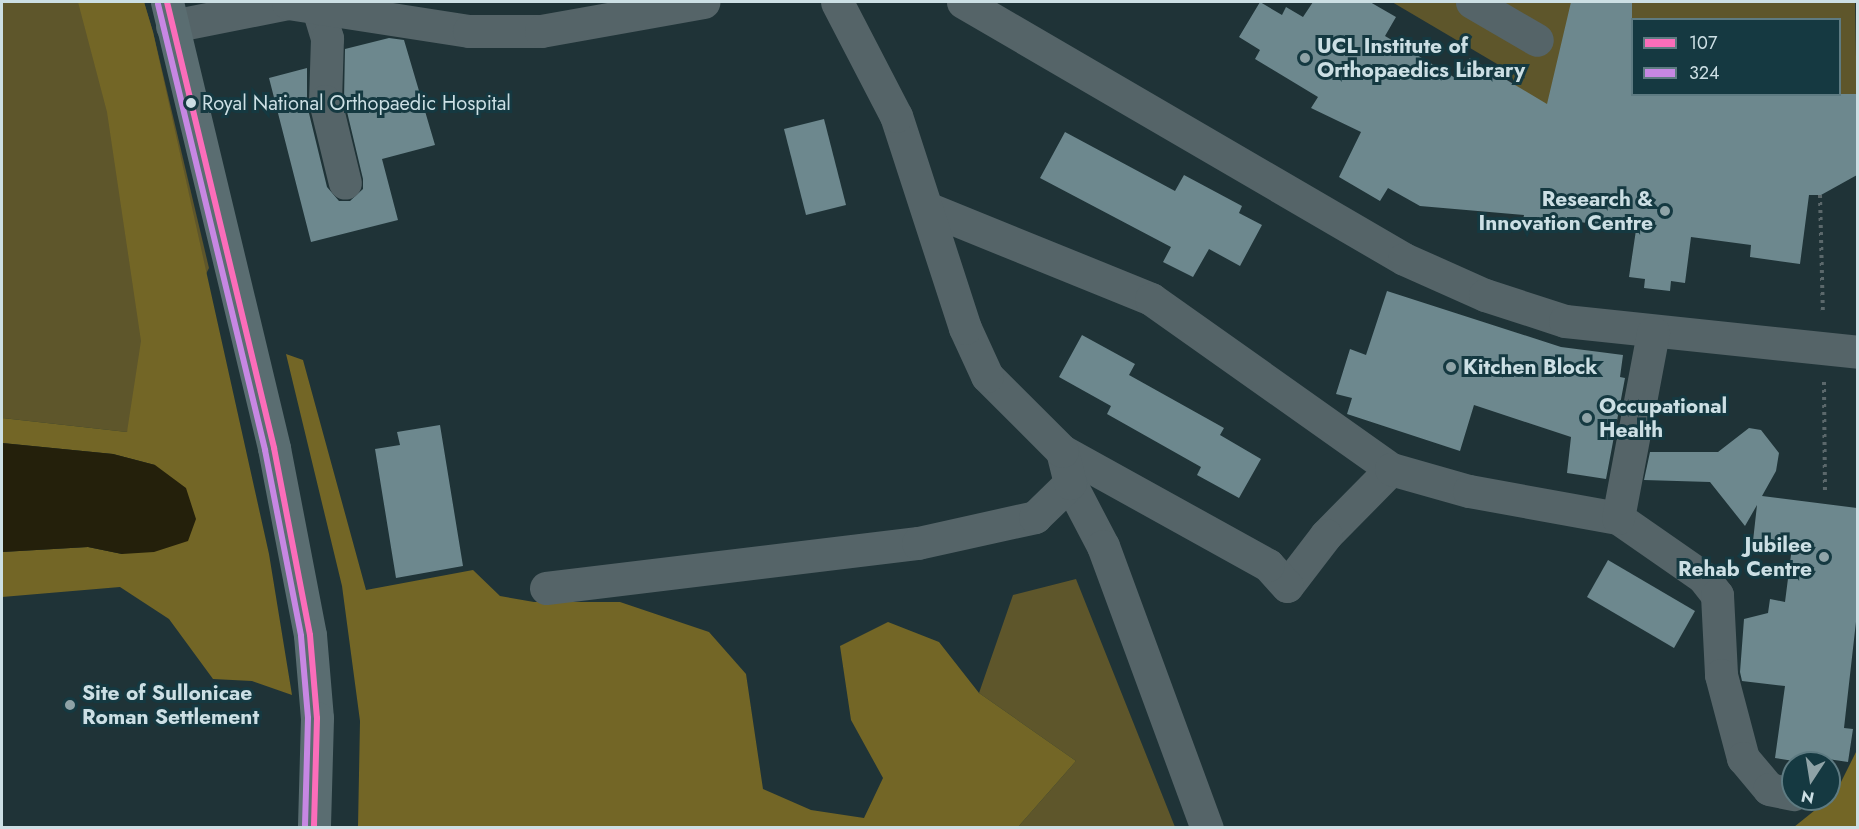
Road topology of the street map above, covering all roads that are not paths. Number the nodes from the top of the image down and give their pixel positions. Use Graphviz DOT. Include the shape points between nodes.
graph roads {
  1 [pos="703,2"];
  2 [pos="837,2"];
  3 [pos="963,2"];
  4 [pos="1472,2"];
  5 [pos="316,3"];
  6 [pos="169,14"];
  7 [pos="1537,40"];
  8 [pos="345,183"];
  9 [pos="927,208"];
  10 [pos="1653,332"];
  11 [pos="1857,352"];
  12 [pos="1062,452"];
  13 [pos="1391,469"];
  14 [pos="1070,483"];
  15 [pos="1618,518"];
  16 [pos="546,588"];
  17 [pos="1781,792"];
  18 [pos="314,828"];
  19 [pos="1207,828"];
  1 -- 5 [label="lane" via="541,31 469,31"];
  2 -- 9 [label="lane" via="880,78"];
  3 -- 10 [label="lane" via="1404,259 1527,311"];
  4 -- 7 [label="lane"];
  5 -- 6 [label="lane"];
  5 -- 8 [label="lane" via="327,38 325,101"];
  6 -- 18 [label="main road" via="274,448 310,635 317,718"];
  9 -- 12 [label="lane" via="964,328 987,376"];
  9 -- 13 [label="lane" via="1151,299"];
  10 -- 11 [label="lane"];
  10 -- 15 [label="lane"];
  12 -- 13 [label="lane" via="1268,565 1287,586 1326,535"];
  12 -- 14 [label="lane"];
  13 -- 15 [label="lane" via="1469,491"];
  14 -- 16 [label="lane" via="1035,517 918,543"];
  14 -- 19 [label="lane" via="1108,556"];
  15 -- 17 [label="lane" via="1685,562 1717,595 1721,675 1743,758 1769,789"];
}
